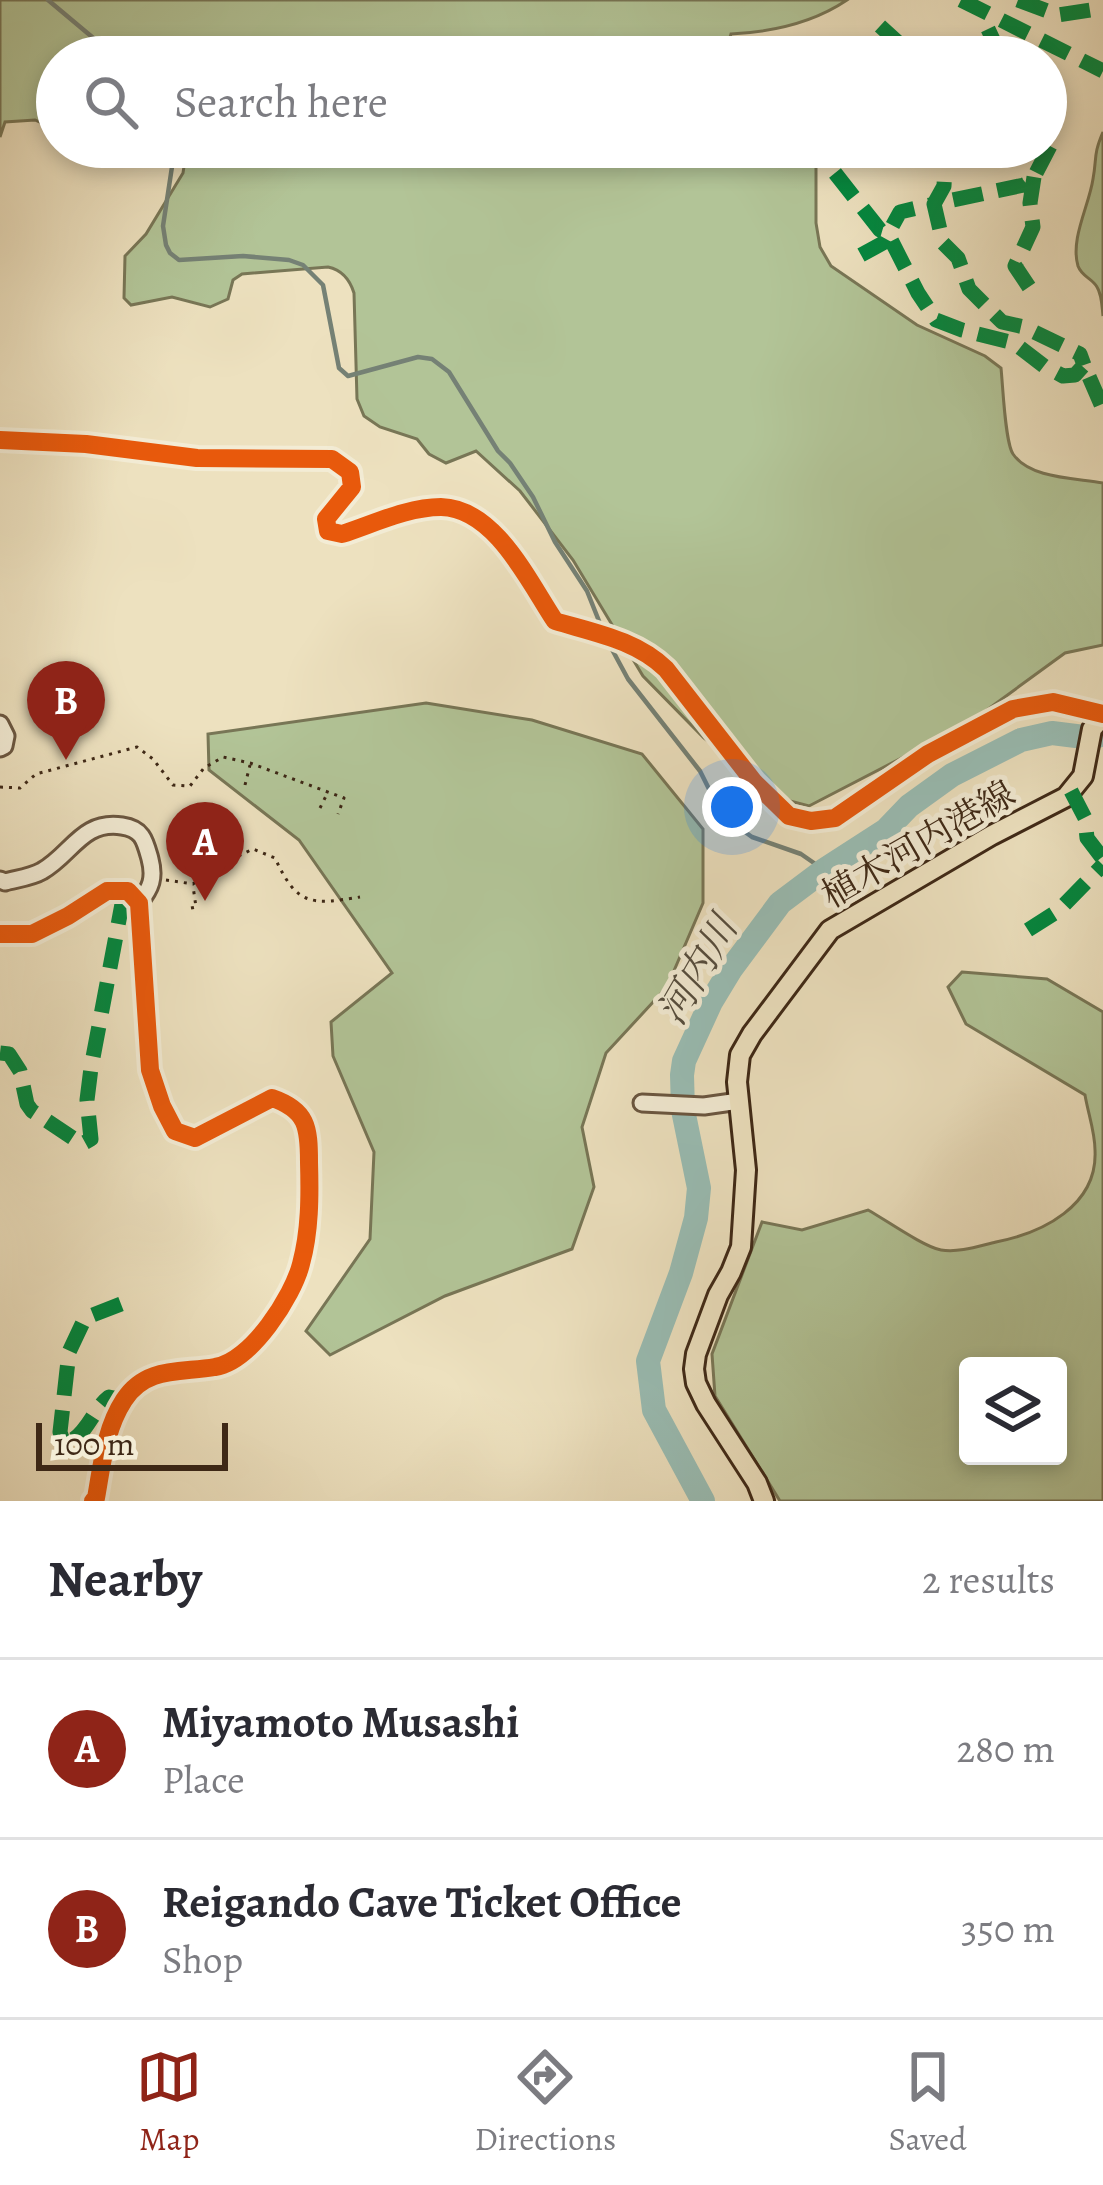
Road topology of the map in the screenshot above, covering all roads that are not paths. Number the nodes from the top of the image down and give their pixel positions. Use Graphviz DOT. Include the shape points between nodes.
graph roads {
  1 [pos="0,440"];
  2 [pos="1099,720"];
  3 [pos="0,724"];
  4 [pos="0,748"];
  5 [pos="0,880"];
  6 [pos="139,903"];
  7 [pos="0,934"];
  8 [pos="739,1101"];
  9 [pos="642,1103"];
  10 [pos="93,1501"];
  11 [pos="764,1501"];
  1 -- 2 [label="street" via="197,458 332,459 350,472 352,487 326,519 334,534 414,511 469,513 497,535 555,621 630,644 666,669 789,816 835,818 1012,709 1053,702"];
  2 -- 8 [label="main road, 植木河内港線" via="1083,776 1066,797 830,930 740,1055"];
  3 -- 4 [label="street"];
  5 -- 6 [label="street" via="41,872 89,828 115,824 143,836 154,874"];
  6 -- 7 [label="street" via="128,891 107,891 32,934"];
  6 -- 10 [label="street" via="150,1070 169,1119 195,1138 272,1098 294,1106 308,1128 309,1214 300,1269 261,1336 218,1367 153,1375 124,1400"];
  8 -- 9 [label="street"];
  8 -- 11 [label="main road, 植木河内港線" via="746,1170 741,1247 694,1369"];
}
